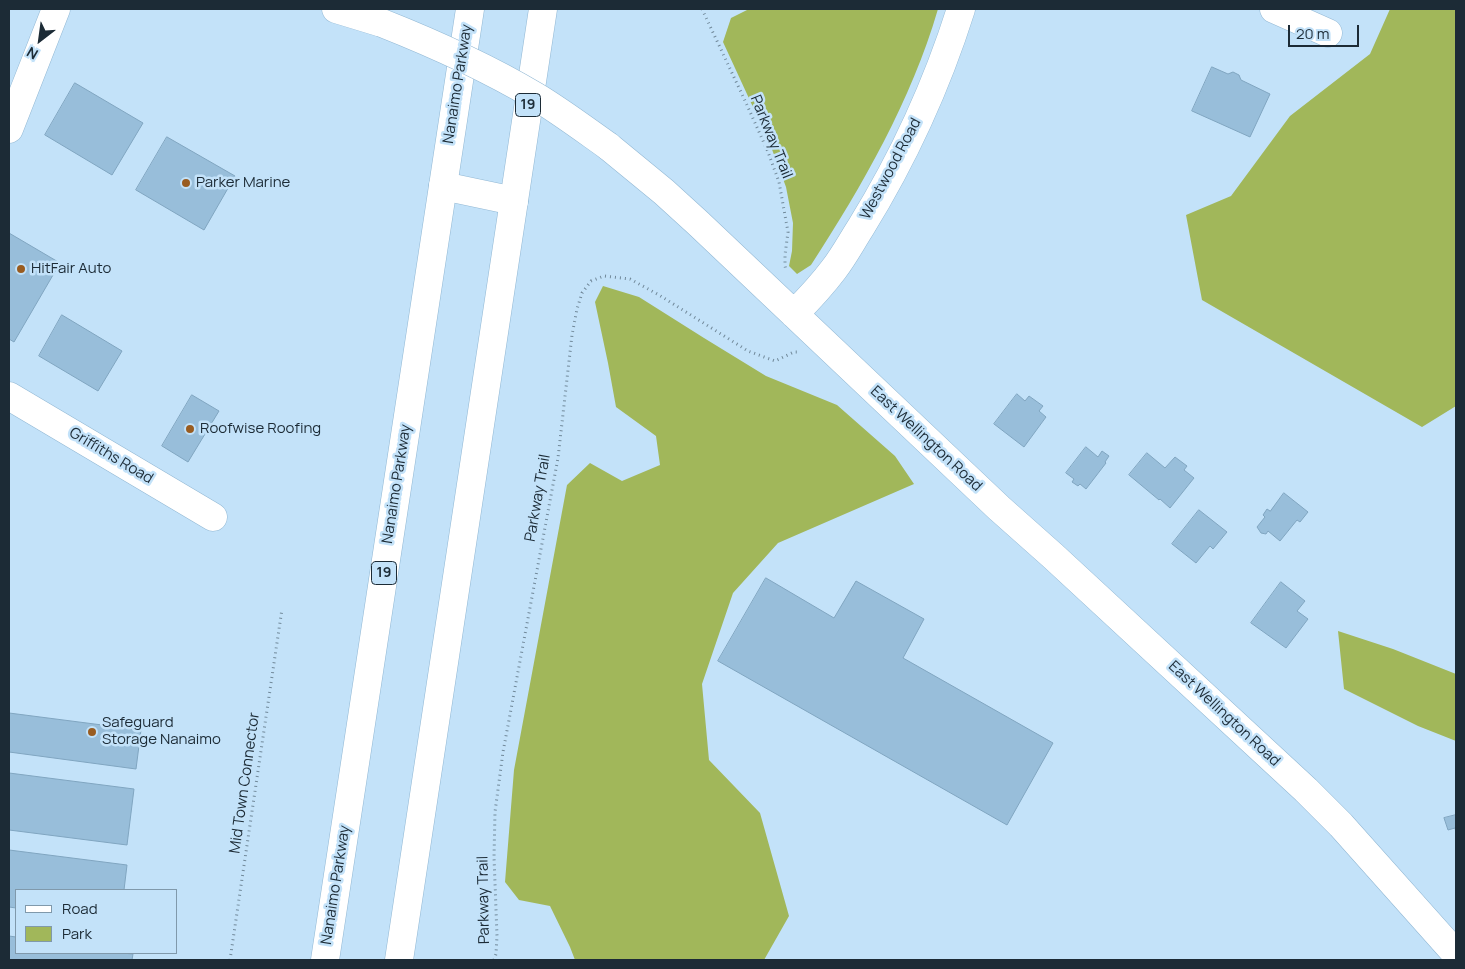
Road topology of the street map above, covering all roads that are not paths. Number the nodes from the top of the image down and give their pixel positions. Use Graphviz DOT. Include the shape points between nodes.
graph roads {
  1 [pos="56,9"];
  2 [pos="336,9"];
  3 [pos="470,9"];
  4 [pos="543,9"];
  5 [pos="960,9"];
  6 [pos="1274,9"];
  7 [pos="1328,33"];
  8 [pos="9,129"];
  9 [pos="443,186"];
  10 [pos="514,201"];
  11 [pos="794,314"];
  12 [pos="9,396"];
  13 [pos="213,517"];
  14 [pos="1456,954"];
  15 [pos="325,960"];
  16 [pos="399,960"];
  1 -- 8 [label="main road"];
  2 -- 11 [label="main road, East Wellington Road, bridge" via="427,40 506,79 570,119 664,192"];
  3 -- 9 [label="main road, Nanaimo Parkway / 19"];
  4 -- 10 [label="main road, 19"];
  5 -- 11 [label="main road, Westwood Road" via="929,94 873,207 835,268"];
  6 -- 7 [label="main road"];
  9 -- 10 [label="main road"];
  9 -- 15 [label="main road, Nanaimo Parkway / 19"];
  10 -- 16 [label="main road, 19"];
  11 -- 14 [label="main road, East Wellington Road" via="999,508 1306,790"];
  12 -- 13 [label="main road, Griffiths Road"];
}
